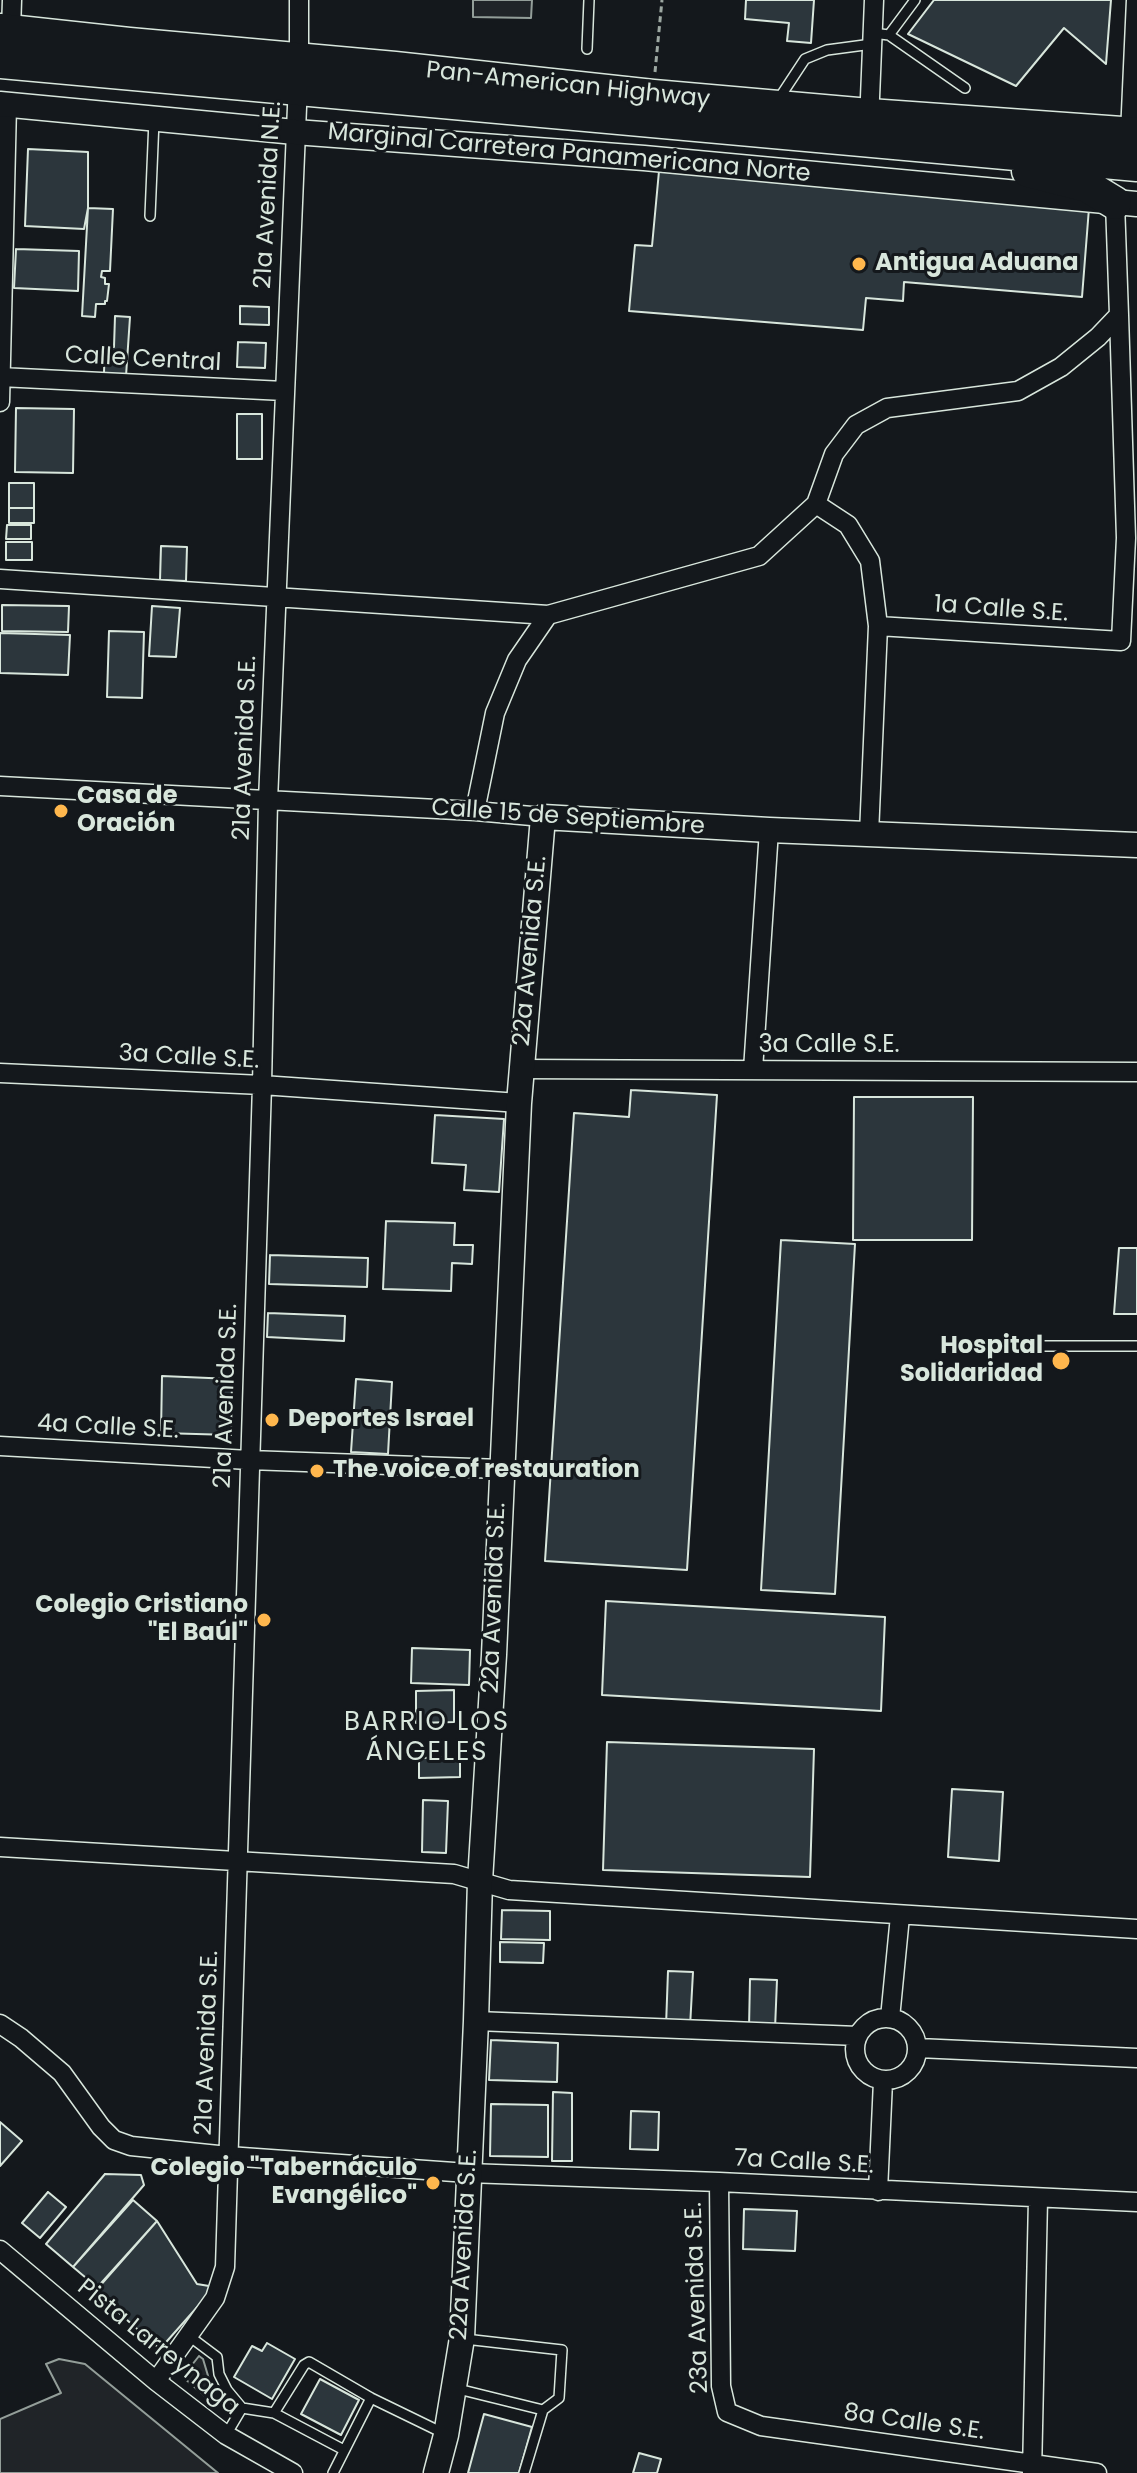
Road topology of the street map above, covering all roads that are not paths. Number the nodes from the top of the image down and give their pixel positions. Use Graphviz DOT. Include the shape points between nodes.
graph roads {
  1 [pos="299,0"];
  2 [pos="589,0"];
  3 [pos="874,0"];
  4 [pos="915,0"];
  5 [pos="1136,0"];
  6 [pos="8,20"];
  7 [pos="878,37"];
  8 [pos="587,49"];
  9 [pos="0,62"];
  10 [pos="298,74"];
  11 [pos="965,88"];
  12 [pos="3,105"];
  13 [pos="774,106"];
  14 [pos="154,119"];
  15 [pos="869,128"];
  16 [pos="295,132"];
  17 [pos="1134,134"];
  18 [pos="1137,165"];
  19 [pos="1126,204"];
  20 [pos="150,216"];
  21 [pos="1119,315"];
  22 [pos="0,377"];
  23 [pos="284,391"];
  24 [pos="0,402"];
  25 [pos="816,504"];
  26 [pos="0,579"];
  27 [pos="276,597"];
  28 [pos="548,615"];
  29 [pos="878,626"];
  30 [pos="0,786"];
  31 [pos="268,801"];
  32 [pos="475,811"];
  33 [pos="543,817"];
  34 [pos="769,830"];
  35 [pos="869,834"];
  36 [pos="1137,845"];
  37 [pos="521,1069"];
  38 [pos="753,1070"];
  39 [pos="1137,1072"];
  40 [pos="0,1073"];
  41 [pos="262,1085"];
  42 [pos="519,1103"];
  43 [pos="1008,1346"];
  44 [pos="1137,1346"];
  45 [pos="0,1446"];
  46 [pos="249,1460"];
  47 [pos="501,1469"];
  48 [pos="0,1847"];
  49 [pos="238,1860"];
  50 [pos="480,1881"];
  51 [pos="900,1916"];
  52 [pos="1137,1929"];
  53 [pos="890,2018"];
  54 [pos="476,2021"];
  55 [pos="0,2024"];
  56 [pos="858,2036"];
  57 [pos="918,2048"];
  58 [pos="1137,2058"];
  59 [pos="883,2081"];
  60 [pos="228,2156"];
  61 [pos="468,2173"];
  62 [pos="719,2182"];
  63 [pos="878,2191"];
  64 [pos="1038,2199"];
  65 [pos="1137,2202"];
  66 [pos="0,2250"];
  67 [pos="189,2336"];
  68 [pos="462,2338"];
  69 [pos="156,2381"];
  70 [pos="454,2388"];
  71 [pos="371,2398"];
  72 [pos="242,2408"];
  73 [pos="543,2410"];
  74 [pos="727,2412"];
  75 [pos="274,2413"];
  76 [pos="226,2435"];
  77 [pos="446,2435"];
  78 [pos="344,2450"];
  79 [pos="1032,2468"];
  80 [pos="293,2473"];
  81 [pos="333,2473"];
  82 [pos="436,2473"];
  83 [pos="524,2473"];
  84 [pos="1097,2473"];
  1 -- 10 [label="street, 21a Avenida N.E."];
  2 -- 8 [label="lane"];
  3 -- 7 [label="street"];
  4 -- 7 [label="lane"];
  5 -- 17 [label="street"];
  6 -- 10 [label="highway, Pan-American Highway"];
  7 -- 11 [label="lane"];
  7 -- 13 [label="lane" via="805,59"];
  7 -- 15 [label="street"];
  9 -- 10 [label="highway, Pan-American Highway" via="223,82"];
  10 -- 13 [label="highway, Pan-American Highway" via="311,80 353,80 395,68"];
  10 -- 15 [label="highway, Pan-American Highway"];
  10 -- 16 [label="street, 21a Avenida N.E."];
  12 -- 14 [label="street, Marginal Carretera Panamericana Norte"];
  12 -- 22 [label="street"];
  13 -- 15 [label="highway, Pan-American Highway"];
  14 -- 16 [label="street, Marginal Carretera Panamericana Norte"];
  14 -- 20 [label="lane"];
  15 -- 17 [label="highway, Pan-American Highway"];
  15 -- 18 [label="highway, Pan-American Highway"];
  15 -- 19 [label="highway" via="915,160 1035,172 1087,186"];
  16 -- 19 [label="street, Marginal Carretera Panamericana Norte" via="644,158"];
  16 -- 23 [label="street, 21a Avenida N.E."];
  19 -- 21 [label="street"];
  21 -- 25 [label="street" via="1061,367 1018,391 887,408 856,425 834,454"];
  21 -- 29 [label="street, 1a Calle S.E." via="1126,538 1121,641"];
  22 -- 23 [label="street, Calle Central"];
  22 -- 24 [label="street"];
  23 -- 27 [label="street, 21a Avenida S.E."];
  25 -- 28 [label="street" via="759,556"];
  25 -- 29 [label="street" via="848,525 870,561"];
  26 -- 27 [label="street"];
  27 -- 28 [label="street"];
  27 -- 31 [label="street, 21a Avenida S.E."];
  28 -- 32 [label="street" via="517,660 495,713"];
  29 -- 35 [label="street"];
  30 -- 31 [label="street, Calle 15 de Septiembre"];
  31 -- 32 [label="street, Calle 15 de Septiembre"];
  31 -- 41 [label="street, 21a Avenida S.E."];
  32 -- 33 [label="street, Calle 15 de Septiembre"];
  33 -- 34 [label="street, Calle 15 de Septiembre"];
  33 -- 37 [label="street, 22a Avenida S.E."];
  34 -- 35 [label="street, Calle 15 de Septiembre"];
  34 -- 38 [label="street"];
  35 -- 36 [label="street, Calle 15 de Septiembre"];
  37 -- 38 [label="street, 3a Calle S.E."];
  37 -- 42 [label="street, 22a Avenida S.E."];
  38 -- 39 [label="street, 3a Calle S.E."];
  40 -- 41 [label="street, 3a Calle S.E."];
  41 -- 42 [label="street, 3a Calle S.E."];
  41 -- 46 [label="street, 21a Avenida S.E."];
  42 -- 47 [label="street, 22a Avenida S.E."];
  43 -- 44 [label="lane"];
  45 -- 46 [label="street, 4a Calle S.E."];
  46 -- 47 [label="street, 4a Calle S.E."];
  46 -- 49 [label="street, 21a Avenida S.E."];
  47 -- 50 [label="street, 22a Avenida S.E."];
  48 -- 49 [label="street"];
  49 -- 50 [label="street" via="454,1874"];
  49 -- 60 [label="street, 21a Avenida S.E."];
  50 -- 51 [label="street" via="509,1890"];
  50 -- 54 [label="street, 22a Avenida S.E."];
  51 -- 52 [label="street"];
  51 -- 53 [label="street"];
  53 -- 56 [label="street" via="871,2022"];
  53 -- 57 [label="street" via="910,2028"];
  54 -- 56 [label="street"];
  54 -- 61 [label="street, 22a Avenida S.E."];
  55 -- 60 [label="street, 7a Calle S.E." via="62,2073 114,2140"];
  56 -- 59 [label="street" via="856,2060 862,2070"];
  57 -- 58 [label="street"];
  57 -- 59 [label="street" via="908,2072"];
  59 -- 63 [label="street"];
  60 -- 61 [label="street, 7a Calle S.E."];
  60 -- 67 [label="street, 21a Avenida S.E." via="225,2267 215,2298"];
  61 -- 62 [label="street, 7a Calle S.E."];
  61 -- 68 [label="street, 22a Avenida S.E."];
  62 -- 63 [label="street, 7a Calle S.E."];
  62 -- 74 [label="street, 23a Avenida S.E." via="721,2386"];
  63 -- 64 [label="street, 7a Calle S.E."];
  64 -- 65 [label="street, 7a Calle S.E."];
  64 -- 79 [label="street"];
  66 -- 69 [label="street, Pista Larreynaga"];
  67 -- 69 [label="street, 21a Avenida S.E."];
  67 -- 72 [label="lane" via="217,2357 219,2374"];
  68 -- 70 [label="street, 22a Avenida S.E."];
  68 -- 73 [label="lane" via="562,2350 559,2398"];
  69 -- 76 [label="street, Pista Larreynaga"];
  70 -- 73 [label="lane"];
  70 -- 77 [label="street, 22a Avenida S.E."];
  71 -- 75 [label="lane" via="309,2362"];
  71 -- 77 [label="lane"];
  71 -- 78 [label="lane"];
  72 -- 75 [label="lane"];
  72 -- 76 [label="lane"];
  73 -- 83 [label="lane"];
  74 -- 79 [label="street, 8a Calle S.E." via="761,2426"];
  75 -- 78 [label="lane"];
  76 -- 80 [label="street, Pista Larreynaga"];
  77 -- 82 [label="street, 22a Avenida S.E."];
  78 -- 81 [label="lane"];
  79 -- 84 [label="street, 8a Calle S.E."];
}
